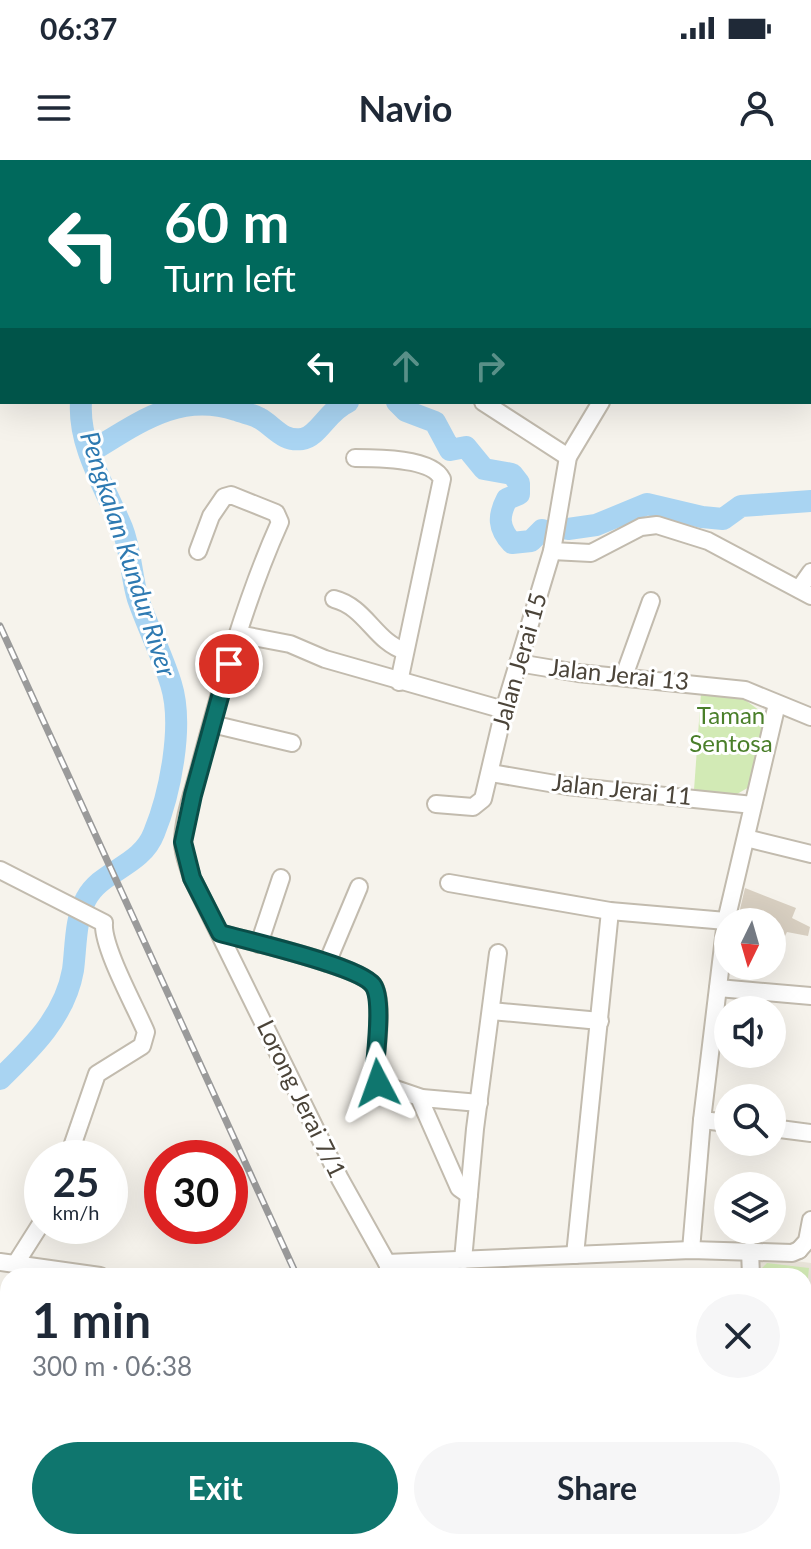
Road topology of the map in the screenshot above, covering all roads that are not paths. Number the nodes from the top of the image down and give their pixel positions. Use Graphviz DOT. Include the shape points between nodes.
graph roads {
  1 [pos="486,404"];
  2 [pos="600,404"];
  3 [pos="568,457"];
  4 [pos="355,458"];
  5 [pos="198,551"];
  6 [pos="552,551"];
  7 [pos="811,572"];
  8 [pos="805,593"];
  9 [pos="334,599"];
  10 [pos="651,601"];
  11 [pos="238,634"];
  12 [pos="405,651"];
  13 [pos="518,663"];
  14 [pos="624,676"];
  15 [pos="399,682"];
  16 [pos="777,704"];
  17 [pos="504,710"];
  18 [pos="811,717"];
  19 [pos="212,724"];
  20 [pos="292,743"];
  21 [pos="491,773"];
  22 [pos="436,804"];
  23 [pos="753,805"];
  24 [pos="746,838"];
  25 [pos="811,854"];
  26 [pos="0,870"];
  27 [pos="281,878"];
  28 [pos="449,883"];
  29 [pos="359,887"];
  30 [pos="729,908"];
  31 [pos="610,911"];
  32 [pos="714,920"];
  33 [pos="220,933"];
  34 [pos="259,944"];
  35 [pos="498,953"];
  36 [pos="327,963"];
  37 [pos="719,980"];
  38 [pos="718,988"];
  39 [pos="811,996"];
  40 [pos="491,1011"];
  41 [pos="600,1021"];
  42 [pos="422,1098"];
  43 [pos="479,1103"];
  44 [pos="702,1120"];
  45 [pos="714,1121"];
  46 [pos="786,1130"];
  47 [pos="811,1133"];
  48 [pos="74,1140"];
  49 [pos="469,1195"];
  50 [pos="811,1220"];
  51 [pos="24,1243"];
  52 [pos="691,1250"];
  53 [pos="750,1250"];
  54 [pos="805,1253"];
  55 [pos="575,1255"];
  56 [pos="463,1260"];
  57 [pos="8,1262"];
  58 [pos="47,1268"];
  59 [pos="388,1268"];
  60 [pos="404,1268"];
  61 [pos="751,1268"];
  1 -- 3 [label="street"];
  2 -- 3 [label="street"];
  3 -- 6 [label="street, Jalan Jerai 15"];
  4 -- 12 [label="street" via="426,466 442,479"];
  5 -- 11 [label="street, Lorong Jerai 7/1" via="224,497 231,495 279,518"];
  6 -- 8 [label="street" via="591,553 641,527 657,525 708,541"];
  6 -- 13 [label="street, Jalan Jerai 15"];
  7 -- 8 [label="street"];
  9 -- 12 [label="street" via="359,611 389,645"];
  10 -- 14 [label="street"];
  11 -- 15 [label="street" via="290,644"];
  11 -- 19 [label="street, Lorong Jerai 7/1"];
  12 -- 15 [label="street"];
  13 -- 14 [label="street, Jalan Jerai 13"];
  13 -- 17 [label="street, Jalan Jerai 15"];
  14 -- 16 [label="street, Jalan Jerai 13" via="745,690"];
  15 -- 17 [label="street"];
  16 -- 18 [label="street, Jalan Jerai 13"];
  16 -- 23 [label="street"];
  17 -- 21 [label="street, Jalan Jerai 15"];
  19 -- 20 [label="street"];
  19 -- 33 [label="street, Lorong Jerai 7/1" via="183,842 192,878"];
  21 -- 22 [label="street, Jalan Jerai 15" via="480,804"];
  21 -- 23 [label="street, Jalan Jerai 11"];
  23 -- 24 [label="street"];
  24 -- 25 [label="street"];
  24 -- 30 [label="street"];
  26 -- 48 [label="street" via="100,921 146,1032 142,1046 97,1074"];
  27 -- 34 [label="street"];
  28 -- 31 [label="street"];
  29 -- 36 [label="street"];
  31 -- 32 [label="street"];
  31 -- 41 [label="street"];
  33 -- 34 [label="street"];
  33 -- 59 [label="street, Lorong Jerai 7/1"];
  34 -- 36 [label="street"];
  35 -- 40 [label="street"];
  36 -- 42 [label="street" via="373,984 379,1000 374,1078"];
  37 -- 38 [label="street"];
  38 -- 39 [label="street"];
  38 -- 44 [label="street"];
  40 -- 41 [label="street"];
  40 -- 43 [label="street"];
  41 -- 55 [label="street"];
  42 -- 43 [label="street"];
  42 -- 49 [label="street" via="459,1188"];
  43 -- 49 [label="street"];
  44 -- 45 [label="street"];
  44 -- 52 [label="street"];
  46 -- 47 [label="street"];
  49 -- 56 [label="street"];
  50 -- 54 [label="street"];
  51 -- 57 [label="street"];
  52 -- 53 [label="street"];
  52 -- 55 [label="street"];
  53 -- 54 [label="street"];
  53 -- 61 [label="street"];
  55 -- 56 [label="street"];
  56 -- 60 [label="street"];
  57 -- 58 [label="street"];
}
